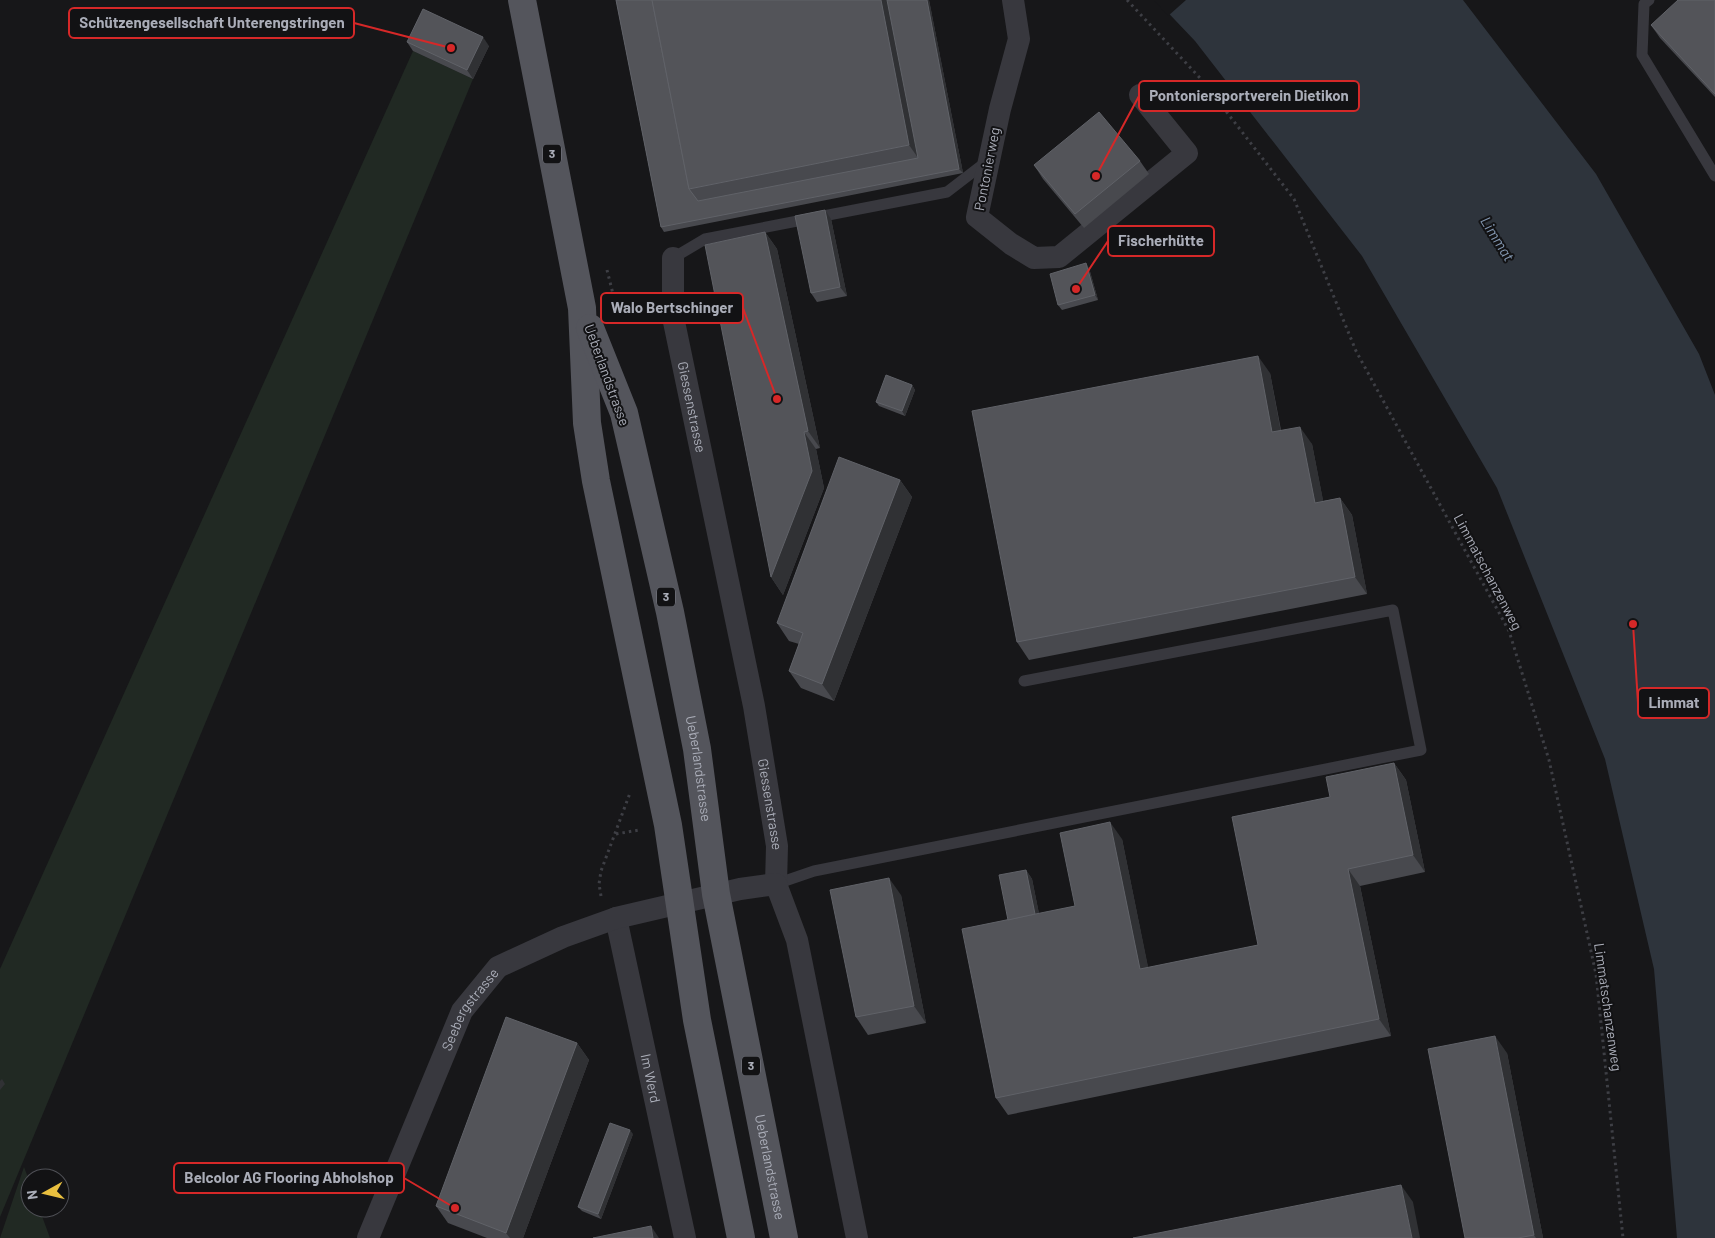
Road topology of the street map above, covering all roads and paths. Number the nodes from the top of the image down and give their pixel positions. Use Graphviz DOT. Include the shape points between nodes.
graph roads {
  1 [pos="522,0"];
  2 [pos="1014,0"];
  3 [pos="1127,0"];
  4 [pos="1649,0"];
  5 [pos="1201,79"];
  6 [pos="1140,95"];
  7 [pos="1169,103"];
  8 [pos="988,161"];
  9 [pos="1715,176"];
  10 [pos="672,258"];
  11 [pos="582,308"];
  12 [pos="1024,681"];
  13 [pos="776,884"];
  14 [pos="716,894"];
  15 [pos="681,902"];
  16 [pos="616,918"];
  17 [pos="368,1238"];
  18 [pos="685,1238"];
  19 [pos="741,1238"];
  20 [pos="784,1238"];
  21 [pos="857,1238"];
  22 [pos="1623,1238"];
  1 -- 11 [label="main road, Ueberlandstrasse / 3"];
  2 -- 8 [label="street, Pontonierweg" via="1019,40"];
  3 -- 5 [label="path, Limmatschanzenweg"];
  4 -- 9 [label="lane" via="1644,4 1642,55"];
  5 -- 7 [label="path"];
  5 -- 22 [label="path, Limmatschanzenweg" via="1294,199 1356,351 1509,632 1550,760 1596,974"];
  6 -- 8 [label="street, Pontonierweg" via="1187,153 1059,257 1034,258 977,217"];
  8 -- 10 [label="lane, Giessenstrasse" via="947,192 705,239"];
  10 -- 13 [label="street, Giessenstrasse" via="673,317 754,706 777,846"];
  11 -- 14 [label="main road, Ueberlandstrasse / 3" via="624,413 670,612 697,749"];
  11 -- 15 [label="main road, Ueberlandstrasse / 3" via="587,423 596,481"];
  12 -- 13 [label="lane" via="1393,610 1420,750 814,871"];
  13 -- 14 [label="street"];
  13 -- 21 [label="street, Giessenstrasse" via="797,940"];
  14 -- 15 [label="street, Seebergstrasse"];
  14 -- 20 [label="main road, Ueberlandstrasse / 3"];
  15 -- 16 [label="street, Seebergstrasse"];
  15 -- 19 [label="main road, Ueberlandstrasse / 3" via="697,1020"];
  16 -- 17 [label="street, Seebergstrasse" via="563,937 498,967 462,1011"];
  16 -- 18 [label="street, Im Werd"];
}
